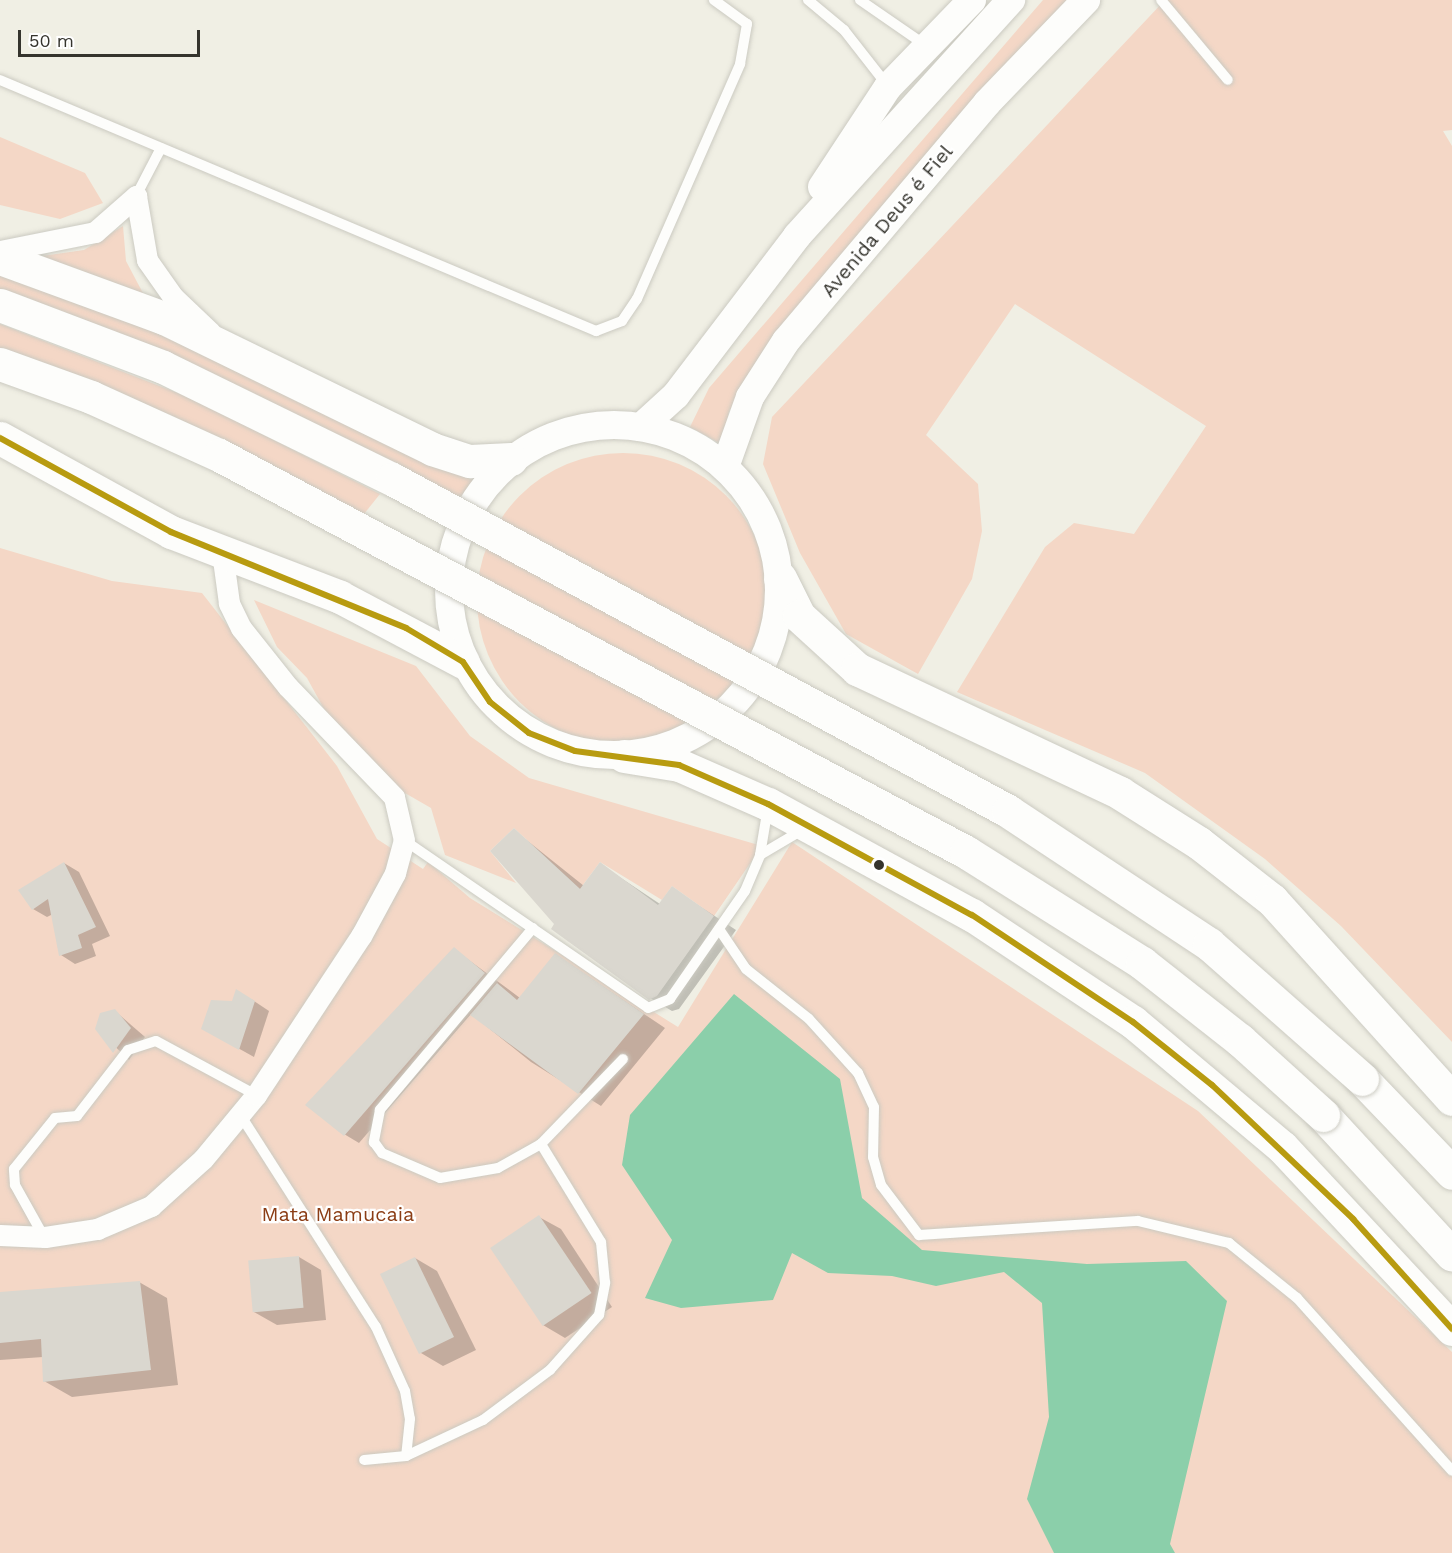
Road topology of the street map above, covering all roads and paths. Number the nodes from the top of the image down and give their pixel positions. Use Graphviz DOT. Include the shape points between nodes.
graph roads {
  1 [pos="714,0"];
  2 [pos="808,0"];
  3 [pos="860,0"];
  4 [pos="972,0"];
  5 [pos="1011,0"];
  6 [pos="1086,0"];
  7 [pos="1161,0"];
  8 [pos="925,45"];
  9 [pos="1227,80"];
  10 [pos="0,81"];
  11 [pos="888,87"];
  12 [pos="161,148"];
  13 [pos="136,196"];
  14 [pos="797,236"];
  15 [pos="0,251"];
  16 [pos="0,258"];
  17 [pos="0,305"];
  18 [pos="222,344"];
  19 [pos="0,364"];
  20 [pos="641,427"];
  21 [pos="0,438"];
  22 [pos="511,459"];
  23 [pos="725,467"];
  24 [pos="222,552"];
  25 [pos="780,578"];
  26 [pos="463,662"];
  27 [pos="624,756"];
  28 [pos="768,804"];
  29 [pos="808,827"];
  30 [pos="404,840"];
  31 [pos="760,855"];
  32 [pos="533,928"];
  33 [pos="719,929"];
  34 [pos="623,1059"];
  35 [pos="256,1095"];
  36 [pos="1452,1099"];
  37 [pos="241,1116"];
  38 [pos="541,1144"];
  39 [pos="1452,1173"];
  40 [pos="0,1235"];
  41 [pos="45,1237"];
  42 [pos="1452,1255"];
  43 [pos="1452,1329"];
  44 [pos="406,1456"];
  45 [pos="364,1460"];
  46 [pos="1452,1471"];
  1 -- 12 [label="lane" via="747,24 740,64 637,299 612,328 596,331 552,316"];
  2 -- 11 [label="lane" via="844,30"];
  3 -- 8 [label="lane"];
  4 -- 8 [label="main road"];
  5 -- 14 [label="main road"];
  6 -- 23 [label="main road, Avenida Deus é Fiel" via="987,103 786,341 750,397"];
  7 -- 9 [label="lane"];
  8 -- 11 [label="main road"];
  10 -- 12 [label="lane"];
  11 -- 14 [label="main road"];
  12 -- 13 [label="lane"];
  13 -- 15 [label="street" via="95,232"];
  13 -- 18 [label="street" via="147,260 173,297"];
  14 -- 20 [label="main road" via="683,387"];
  16 -- 18 [label="highway" via="70,280"];
  17 -- 39 [label="highway, bridge" via="163,367 392,479 1008,811 1209,944 1362,1079"];
  18 -- 22 [label="highway" via="337,407 432,449 470,461"];
  19 -- 42 [label="highway, bridge" via="91,397 219,455 966,852 1142,963 1240,1040 1323,1115"];
  20 -- 22 [label="main road" via="596,426 562,434"];
  20 -- 23 [label="main road" via="700,448"];
  21 -- 24 [label="highway" via="171,532"];
  22 -- 26 [label="main road" via="473,501 451,552 447,608"];
  23 -- 25 [label="main road" via="764,517"];
  24 -- 26 [label="highway" via="340,597"];
  24 -- 30 [label="street" via="229,603 241,628 288,687 384,781 402,819"];
  25 -- 27 [label="main road" via="772,651 720,718 675,744"];
  25 -- 36 [label="highway" via="799,616 857,669 1120,793 1199,843 1272,900"];
  26 -- 27 [label="main road" via="490,702 529,733 574,752"];
  27 -- 28 [label="highway" via="679,765"];
  28 -- 29 [label="highway"];
  28 -- 31 [label="lane"];
  29 -- 31 [label="lane"];
  29 -- 43 [label="highway" via="972,915 1133,1022 1282,1147"];
  30 -- 32 [label="lane"];
  30 -- 35 [label="street" via="395,873 361,936"];
  31 -- 33 [label="lane" via="745,891"];
  32 -- 33 [label="lane" via="648,1008 670,999"];
  32 -- 38 [label="lane" via="380,1110 372,1131 381,1153 440,1178 498,1168"];
  33 -- 46 [label="lane" via="746,969 809,1019 858,1073 874,1107 873,1157 881,1185 919,1234 1138,1221 1229,1243 1297,1298"];
  34 -- 38 [label="lane"];
  35 -- 37 [label="street"];
  35 -- 41 [label="lane" via="156,1041 128,1050 77,1116 55,1118 14,1169 15,1185"];
  37 -- 41 [label="street" via="151,1206 97,1229"];
  37 -- 44 [label="lane" via="394,1362 410,1419"];
  38 -- 44 [label="lane" via="601,1242 605,1282 599,1315 550,1371 483,1420"];
  40 -- 41 [label="street"];
  44 -- 45 [label="lane"];
}
